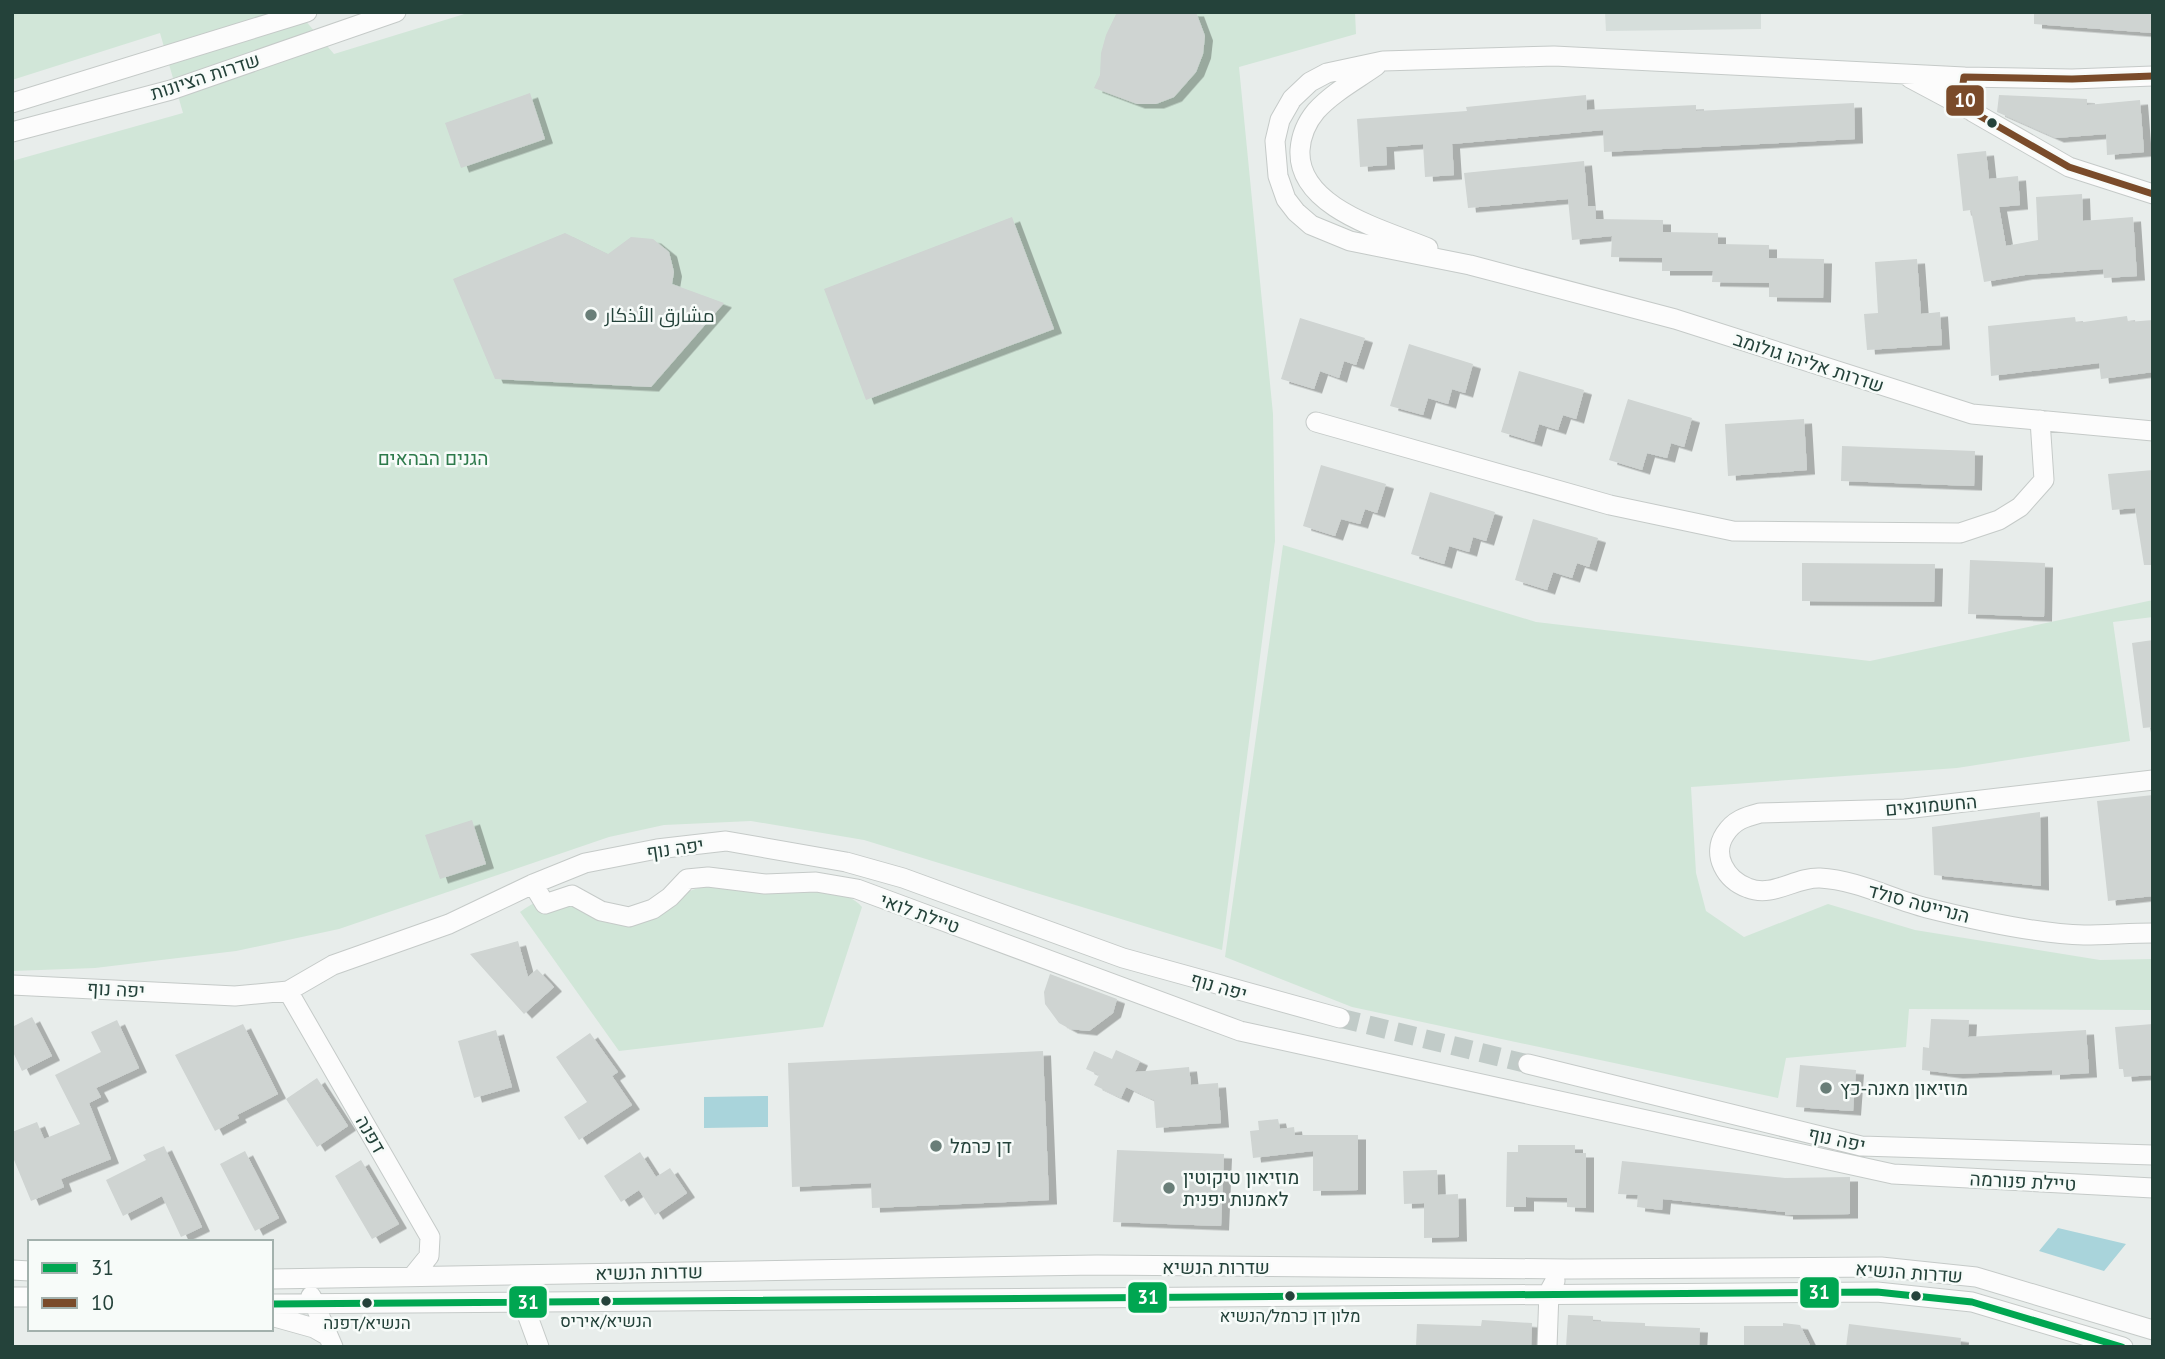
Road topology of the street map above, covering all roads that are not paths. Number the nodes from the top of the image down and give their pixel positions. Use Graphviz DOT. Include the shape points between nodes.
graph roads {
  1 [pos="307,12"];
  2 [pos="396,12"];
  3 [pos="1383,61"];
  4 [pos="1900,73"];
  5 [pos="2153,76"];
  6 [pos="1964,77"];
  7 [pos="12,103"];
  8 [pos="1973,112"];
  9 [pos="12,132"];
  10 [pos="2153,194"];
  11 [pos="1470,265"];
  12 [pos="2039,420"];
  13 [pos="1316,422"];
  14 [pos="2153,431"];
  15 [pos="2153,780"];
  16 [pos="1720,841"];
  17 [pos="533,884"];
  18 [pos="2153,933"];
  19 [pos="12,985"];
  20 [pos="288,991"];
  21 [pos="1340,1018"];
  22 [pos="1321,1047"];
  23 [pos="1528,1065"];
  24 [pos="2153,1155"];
  25 [pos="2153,1188"];
  26 [pos="1570,1269"];
  27 [pos="412,1277"];
  28 [pos="273,1279"];
  29 [pos="295,1280"];
  30 [pos="1549,1292"];
  31 [pos="523,1303"];
  32 [pos="273,1304"];
  33 [pos="314,1305"];
  34 [pos="273,1317"];
  35 [pos="2153,1330"];
  36 [pos="330,1341"];
  37 [pos="539,1347"];
  38 [pos="1547,1347"];
  39 [pos="2123,1347"];
  1 -- 7 [label="street, שדרות הציונות"];
  2 -- 9 [label="street, שדרות הציונות" via="171,90"];
  3 -- 4 [label="street, שדרות אליהו גולומב" via="1554,56"];
  3 -- 11 [label="street, שדרות אליהו גולומב" via="1315,112 1301,135 1300,164 1319,196 1350,216"];
  3 -- 11 [label="street, שדרות אליהו גולומב" via="1327,73 1292,99 1275,141 1278,176 1286,198 1311,225 1329,234"];
  4 -- 6 [label="street, שדרות אליהו גולומב"];
  4 -- 8 [label="street"];
  5 -- 6 [label="street, שדרות אליהו גולומב"];
  6 -- 8 [label="street" via="1962,98"];
  8 -- 10 [label="street" via="2069,167"];
  11 -- 12 [label="street, שדרות אליהו גולומב" via="1675,319 1972,414"];
  12 -- 13 [label="street" via="2044,480 2020,507 1999,520 1960,533 1916,534 1733,531 1610,505"];
  12 -- 14 [label="street, שדרות אליהו גולומב"];
  15 -- 16 [label="street, החשמונאים" via="1905,809 1760,813 1730,825"];
  16 -- 18 [label="street, הנרייטה סולד" via="1720,863 1733,880 1766,892 1817,878 1965,917 2081,935"];
  17 -- 20 [label="street, יפה נוף" via="449,924 333,965"];
  17 -- 21 [label="street, יפה נוף" via="586,863 657,849 726,841 772,848 903,878 1123,958"];
  17 -- 22 [label="street, טיילת לואי" via="545,904 572,895 601,911 629,917 662,903 687,879 816,882 857,889 1240,1031"];
  19 -- 20 [label="street, יפה נוף" via="235,996"];
  20 -- 27 [label="street, דפנה" via="430,1237 429,1256"];
  22 -- 25 [label="street, טיילת פנורמה" via="1893,1174"];
  23 -- 24 [label="street, יפה נוף" via="1861,1146"];
  26 -- 27 [label="street, שדרות הנשיא" via="1097,1265"];
  26 -- 30 [label="street" via="1556,1279"];
  26 -- 35 [label="street, שדרות הנשיא" via="1926,1270 1976,1277"];
  27 -- 29 [label="street, שדרות הנשיא"];
  28 -- 29 [label="street, שדרות הנשיא"];
  29 -- 33 [label="street"];
  30 -- 31 [label="street, שדרות הנשיא"];
  30 -- 38 [label="street"];
  30 -- 39 [label="street, שדרות הנשיא" via="1930,1296 1972,1302"];
  31 -- 33 [label="street, שדרות הנשיא"];
  31 -- 37 [label="street"];
  32 -- 33 [label="street, שדרות הנשיא"];
  33 -- 36 [label="street"];
  34 -- 36 [label="street" via="314,1328"];
}
